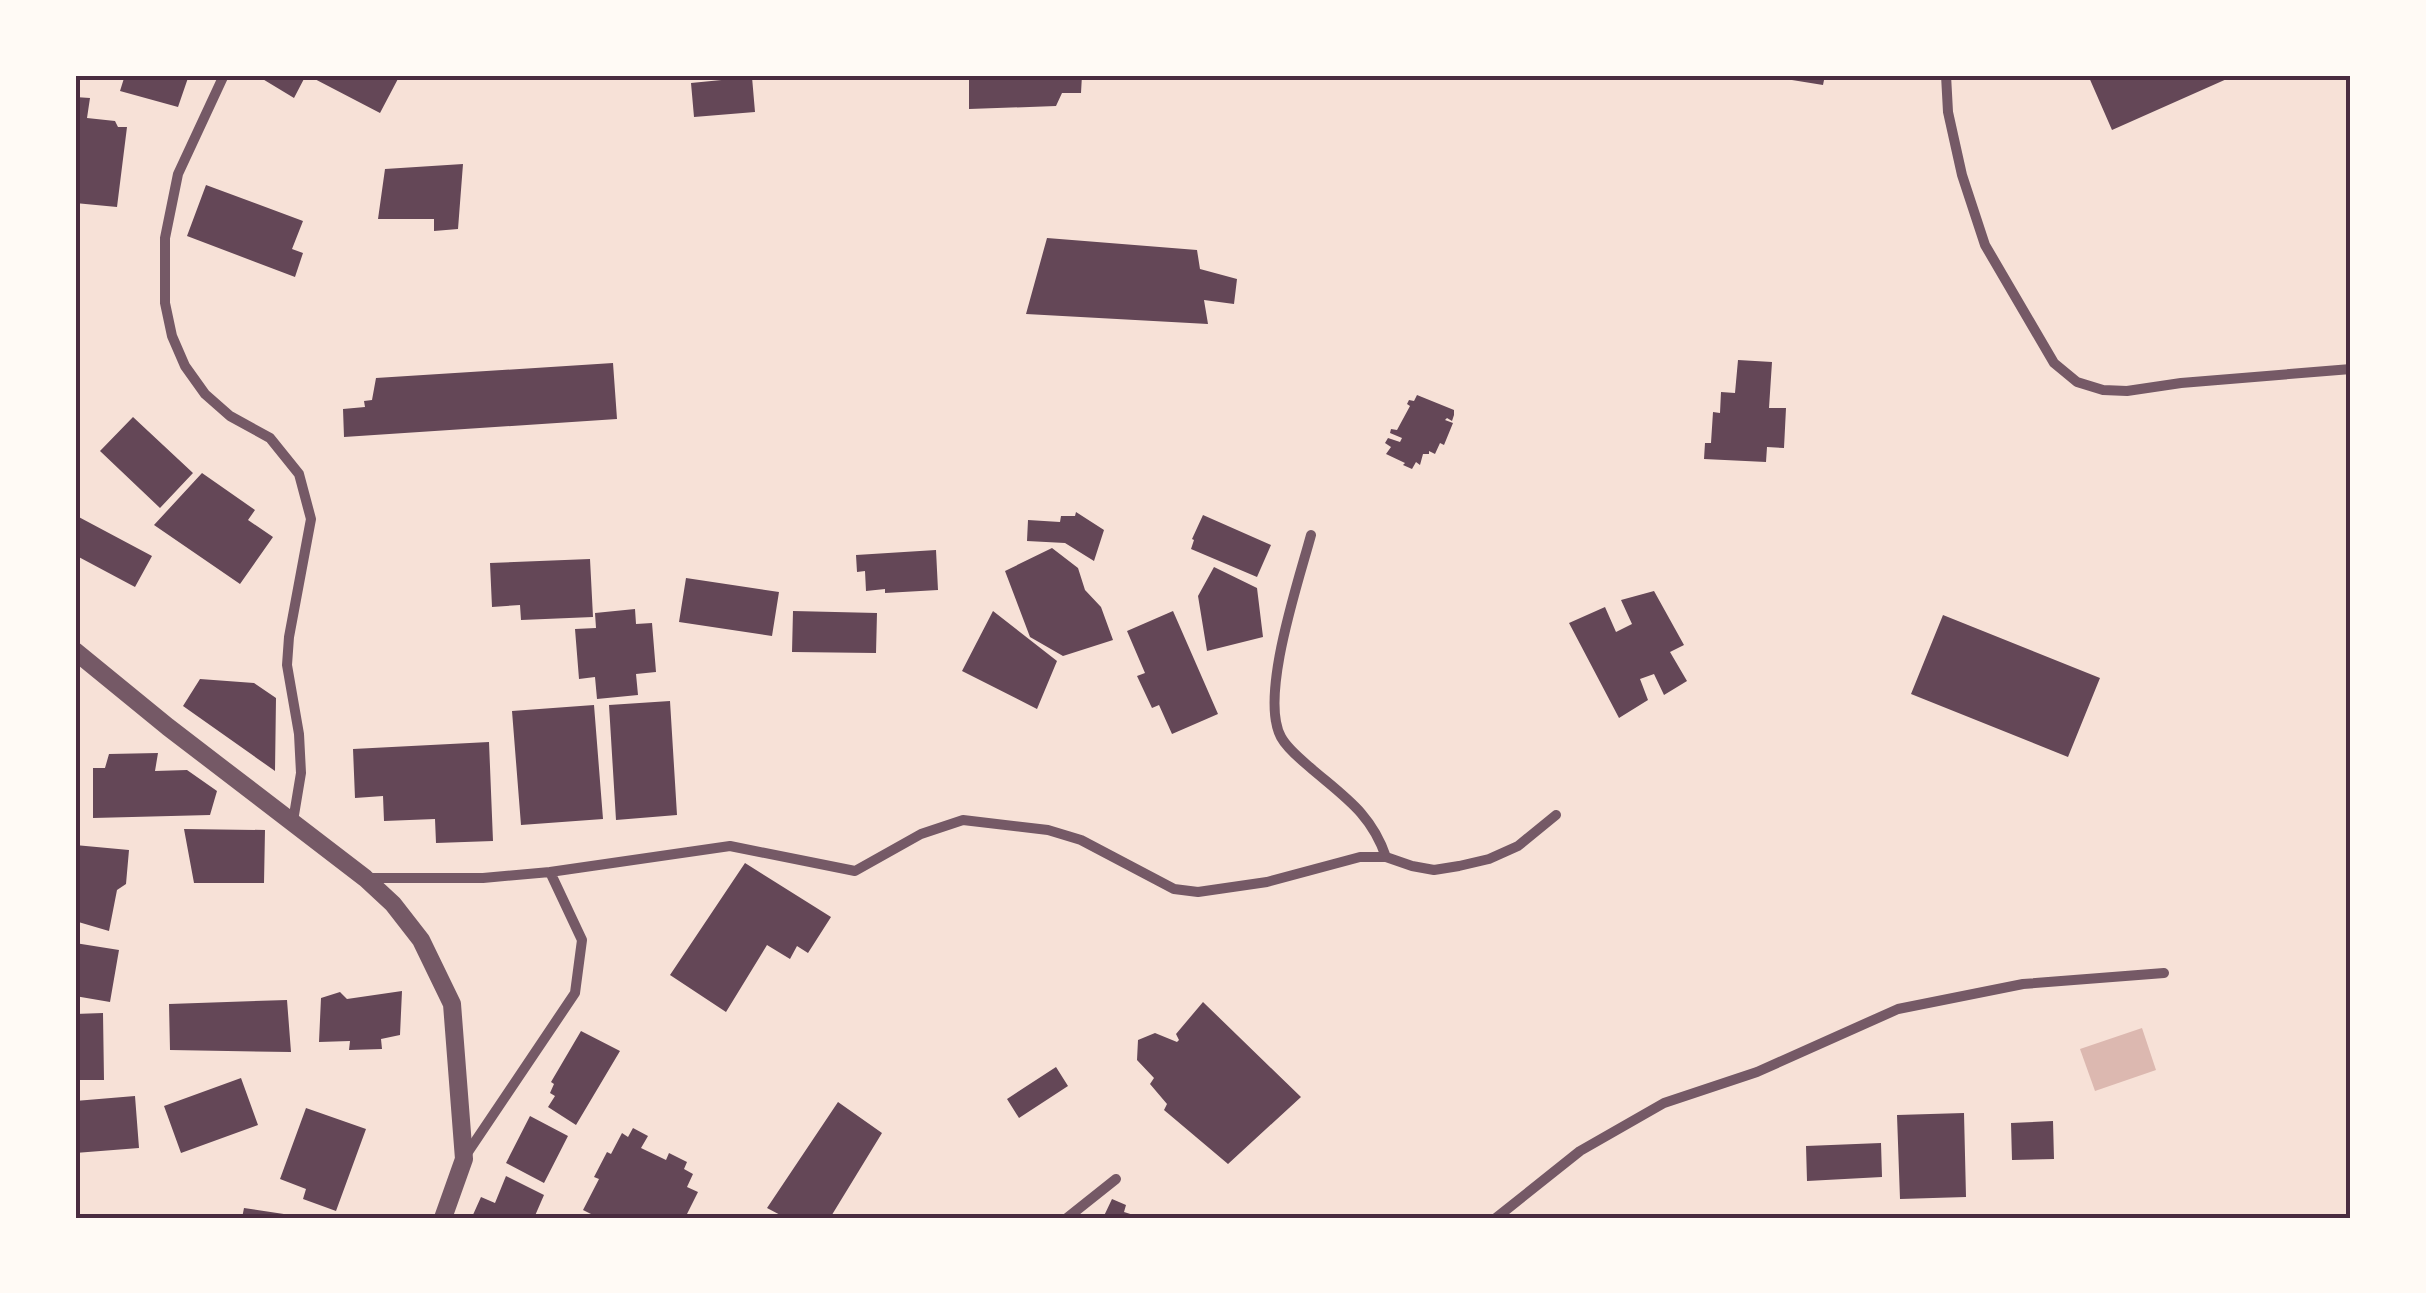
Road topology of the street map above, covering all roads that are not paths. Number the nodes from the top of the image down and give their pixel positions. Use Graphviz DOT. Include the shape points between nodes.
graph roads {
  1 [pos="224,75"];
  2 [pos="529,75"];
  3 [pos="553,75"];
  4 [pos="1946,75"];
  5 [pos="2351,368"];
  6 [pos="1311,535"];
  7 [pos="75,651"];
  8 [pos="1556,814"];
  9 [pos="293,821"];
  10 [pos="1386,857"];
  11 [pos="550,872"];
  12 [pos="365,878"];
  13 [pos="2164,972"];
  14 [pos="464,1159"];
  15 [pos="1116,1180"];
  16 [pos="442,1218"];
  17 [pos="1067,1218"];
  18 [pos="1496,1218"];
  1 -- 9 [label="street" via="178,174 165,238 164,304 186,366 230,416 270,438 299,474 311,519 287,664 299,734"];
  2 -- 3 [label="street"];
  4 -- 5 [label="street" via="1962,175 1985,245 2054,363 2077,382 2128,391"];
  6 -- 10 [label="street" via="1273,706 1281,737 1358,808"];
  7 -- 9 [label="street"];
  8 -- 10 [label="street" via="1518,846 1489,859 1434,870"];
  9 -- 12 [label="street"];
  10 -- 11 [label="street" via="1360,856 1267,882 1198,892 1174,889 1082,840 963,820 920,834 855,871 730,846"];
  11 -- 12 [label="street"];
  11 -- 14 [label="street" via="582,940 574,993"];
  12 -- 14 [label="street" via="421,940 452,1004"];
  13 -- 18 [label="street" via="2022,984 1898,1010 1757,1072 1664,1102 1580,1151"];
  14 -- 16 [label="street"];
  15 -- 17 [label="street"];
}
